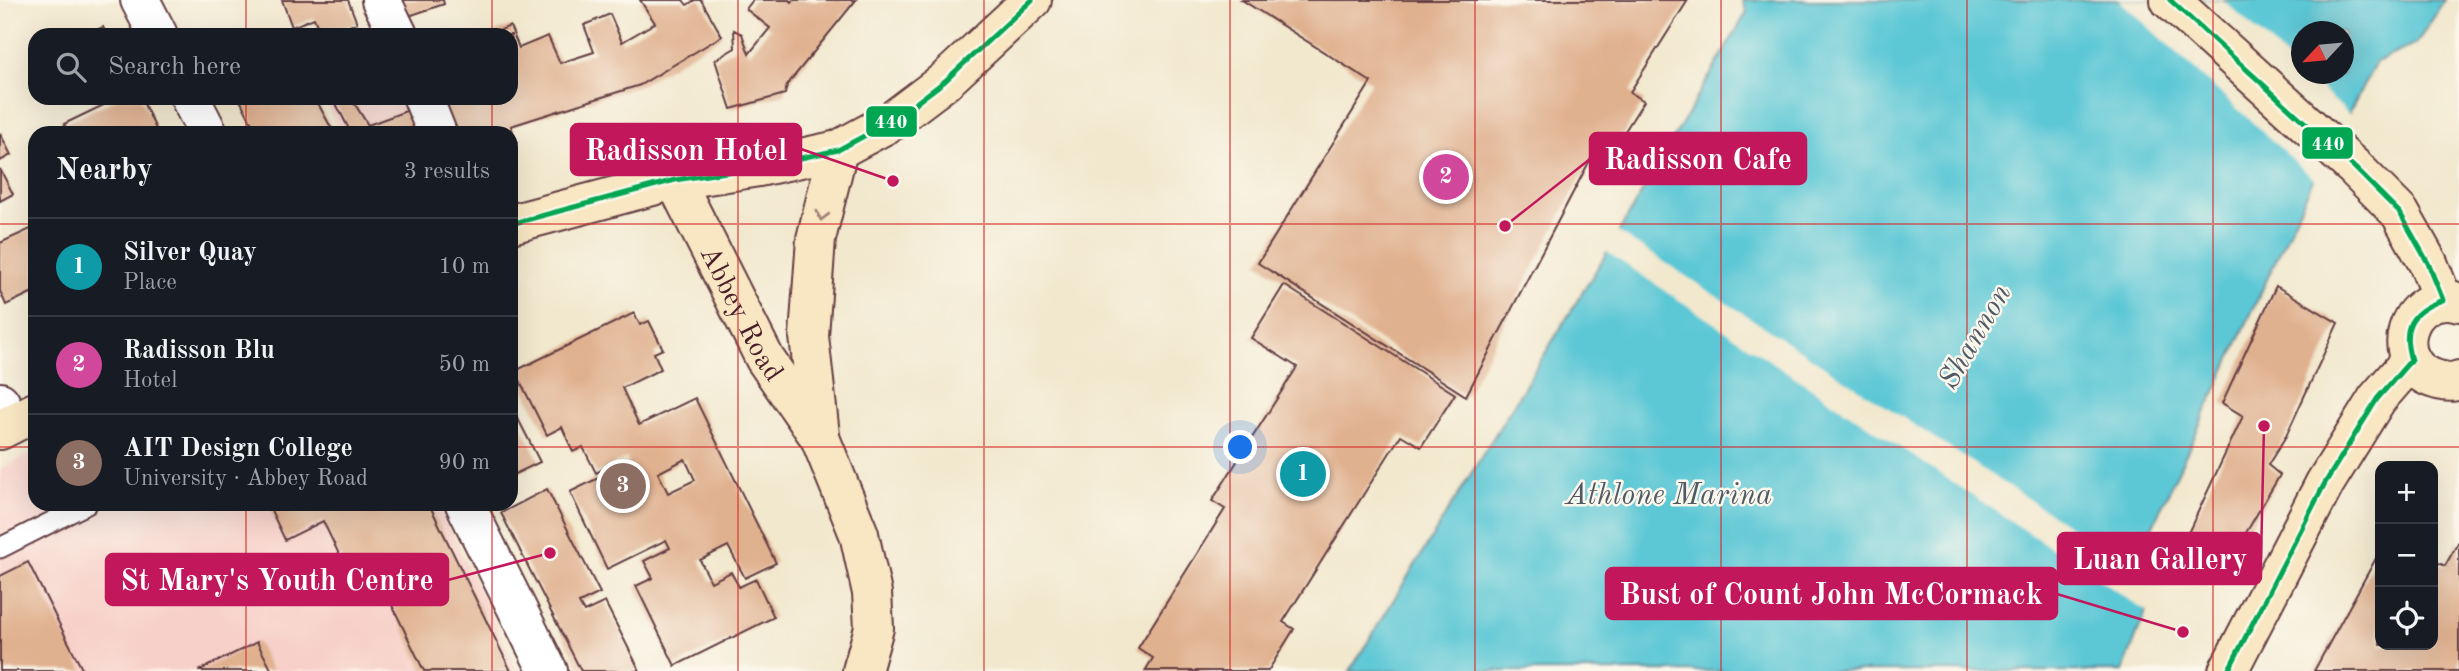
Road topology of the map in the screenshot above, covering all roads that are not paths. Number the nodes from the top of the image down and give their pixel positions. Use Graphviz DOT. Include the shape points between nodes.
graph roads {
  1 [pos="140,0"];
  2 [pos="381,0"];
  3 [pos="1032,0"];
  4 [pos="2170,0"];
  5 [pos="154,28"];
  6 [pos="395,28"];
  7 [pos="194,105"];
  8 [pos="426,105"];
  9 [pos="204,126"];
  10 [pos="434,126"];
  11 [pos="838,150"];
  12 [pos="675,180"];
  13 [pos="518,222"];
  14 [pos="2451,301"];
  15 [pos="2411,360"];
  16 [pos="2457,383"];
  17 [pos="820,438"];
  18 [pos="73,511"];
  19 [pos="468,511"];
  20 [pos="0,548"];
  21 [pos="548,671"];
  22 [pos="862,671"];
  23 [pos="2228,671"];
  1 -- 5 [label="street"];
  2 -- 6 [label="street"];
  3 -- 11 [label="street" via="903,113"];
  4 -- 14 [label="street" via="2400,213"];
  7 -- 9 [label="street"];
  8 -- 10 [label="street"];
  11 -- 12 [label="street"];
  11 -- 17 [label="street, Abbey Road, one-way" via="816,239 809,337"];
  12 -- 13 [label="street"];
  12 -- 17 [label="street, Abbey Road" via="765,359"];
  14 -- 15 [label="street" via="2430,303 2410,321 2406,348"];
  15 -- 16 [label="street" via="2429,377"];
  15 -- 23 [label="street" via="2377,399 2325,483"];
  17 -- 22 [label="street, Abbey Road" via="859,534 872,593 874,628"];
  18 -- 20 [label="lane"];
  19 -- 21 [label="street"];
}
